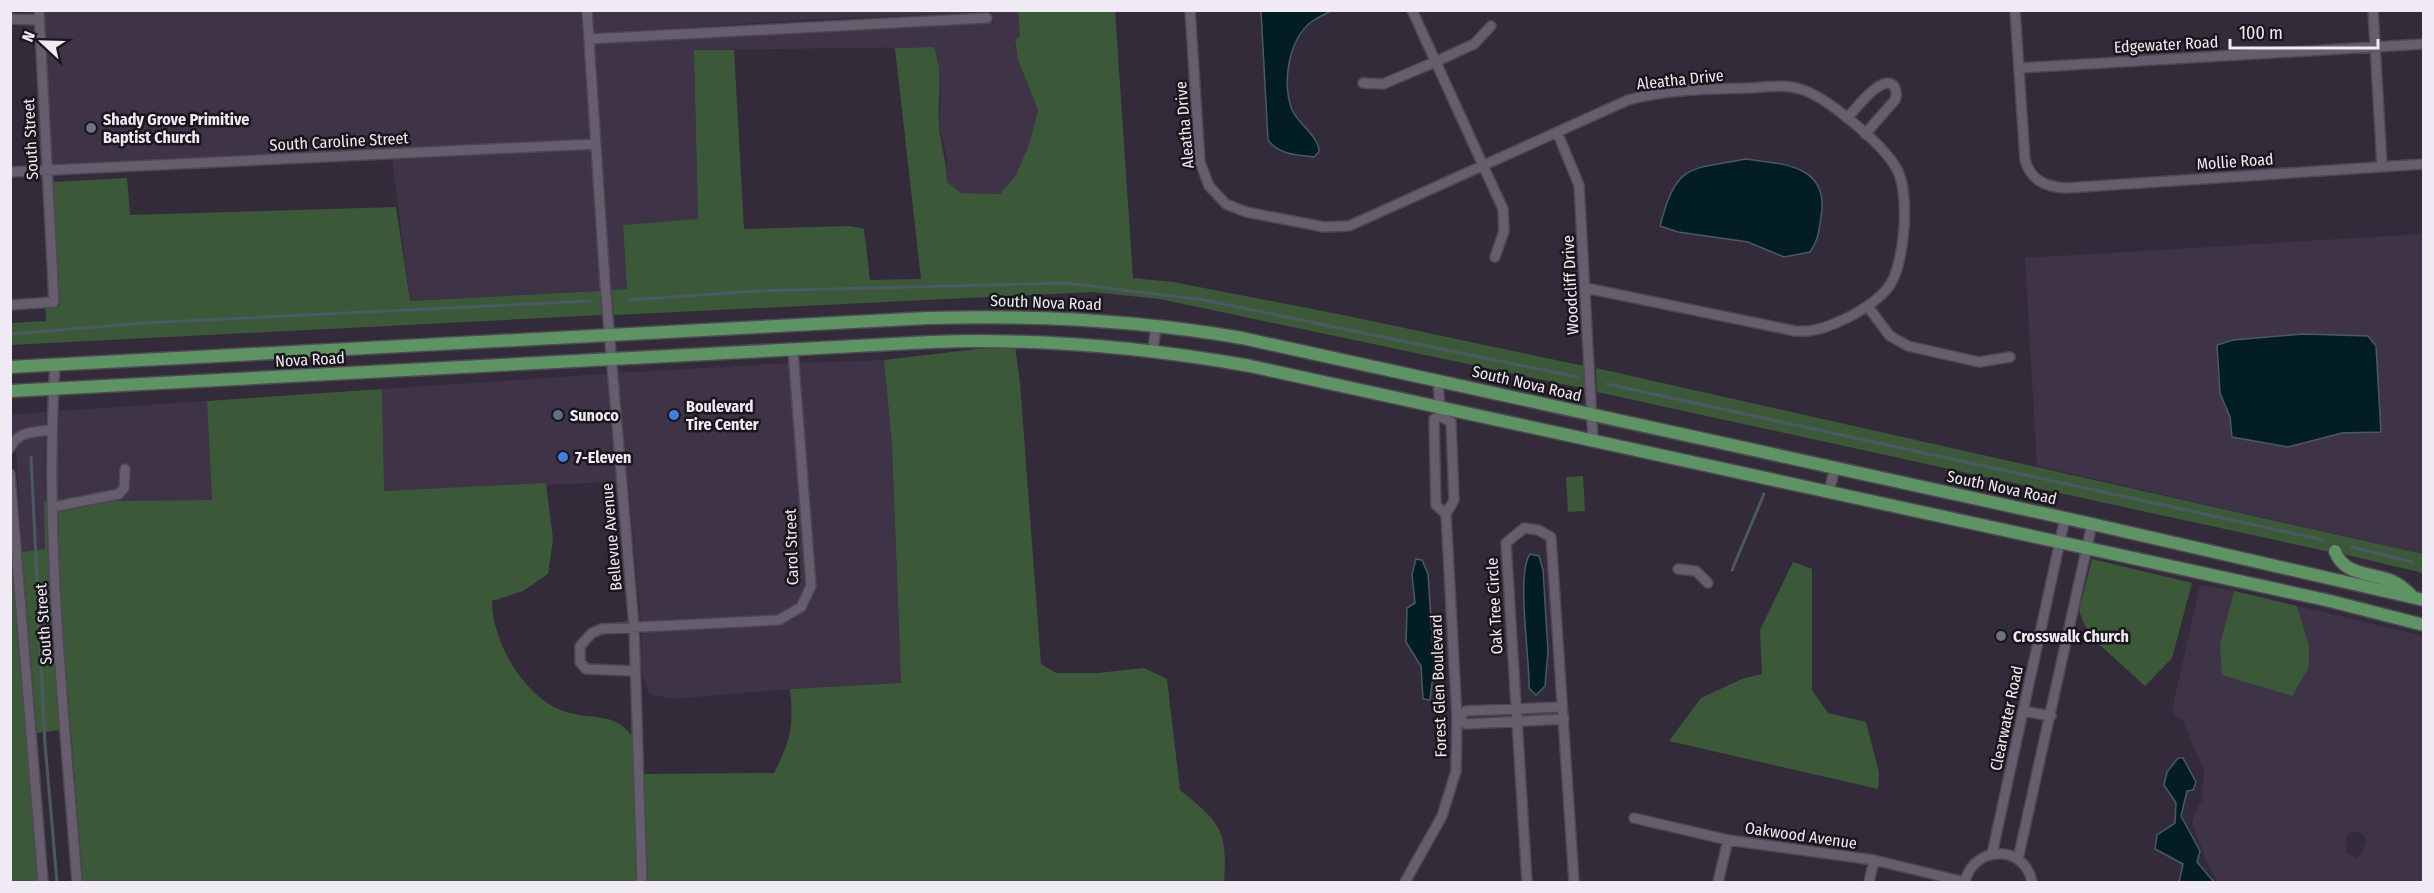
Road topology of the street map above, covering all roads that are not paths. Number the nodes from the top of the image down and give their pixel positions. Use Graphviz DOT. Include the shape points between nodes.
graph roads {
  1 [pos="587,10"];
  2 [pos="1191,10"];
  3 [pos="1412,10"];
  4 [pos="2015,10"];
  5 [pos="2373,10"];
  6 [pos="39,15"];
  7 [pos="987,18"];
  8 [pos="10,19"];
  9 [pos="1491,26"];
  10 [pos="589,39"];
  11 [pos="2424,44"];
  12 [pos="2375,47"];
  13 [pos="1435,62"];
  14 [pos="2019,68"];
  15 [pos="1363,83"];
  16 [pos="1847,118"];
  17 [pos="1557,132"];
  18 [pos="1865,134"];
  19 [pos="596,144"];
  20 [pos="2424,164"];
  21 [pos="1484,165"];
  22 [pos="2382,166"];
  23 [pos="46,171"];
  24 [pos="10,172"];
  25 [pos="1496,257"];
  26 [pos="1586,288"];
  27 [pos="10,305"];
  28 [pos="1868,307"];
  29 [pos="1156,326"];
  30 [pos="610,335"];
  31 [pos="793,350"];
  32 [pos="1153,350"];
  33 [pos="2010,357"];
  34 [pos="611,360"];
  35 [pos="55,364"];
  36 [pos="10,367"];
  37 [pos="1438,380"];
  38 [pos="53,388"];
  39 [pos="10,391"];
  40 [pos="1440,411"];
  41 [pos="1593,415"];
  42 [pos="50,430"];
  43 [pos="1593,440"];
  44 [pos="10,448"];
  45 [pos="1835,468"];
  46 [pos="125,470"];
  47 [pos="10,474"];
  48 [pos="1830,492"];
  49 [pos="53,507"];
  50 [pos="1446,514"];
  51 [pos="2065,518"];
  52 [pos="2092,524"];
  53 [pos="2059,543"];
  54 [pos="2087,548"];
  55 [pos="2336,551"];
  56 [pos="1678,569"];
  57 [pos="1708,583"];
  58 [pos="2419,599"];
  59 [pos="2424,625"];
  60 [pos="634,627"];
  61 [pos="635,671"];
  62 [pos="1562,707"];
  63 [pos="1515,710"];
  64 [pos="2024,711"];
  65 [pos="2051,716"];
  66 [pos="1456,718"];
  67 [pos="1563,719"];
  68 [pos="1516,722"];
  69 [pos="1634,818"];
  70 [pos="1728,840"];
  71 [pos="1992,854"];
  72 [pos="2018,859"];
  73 [pos="1874,860"];
  74 [pos="43,882"];
  75 [pos="77,882"];
  76 [pos="642,882"];
  77 [pos="1405,882"];
  78 [pos="1527,882"];
  79 [pos="1574,882"];
  80 [pos="1718,882"];
  81 [pos="1869,882"];
  82 [pos="1965,882"];
  83 [pos="2032,882"];
  1 -- 10 [label="street, Bellevue Avenue"];
  2 -- 21 [label="street, Aleatha Drive" via="1200,162 1204,179 1226,204 1246,212 1340,227 1356,224"];
  3 -- 13 [label="street"];
  4 -- 14 [label="street"];
  5 -- 12 [label="street"];
  6 -- 8 [label="street"];
  6 -- 23 [label="street, South Street"];
  7 -- 10 [label="street"];
  9 -- 13 [label="street" via="1474,44"];
  10 -- 19 [label="street, Bellevue Avenue"];
  11 -- 12 [label="street, Edgewater Road"];
  12 -- 14 [label="street, Edgewater Road"];
  12 -- 22 [label="street"];
  13 -- 15 [label="street" via="1383,84"];
  13 -- 21 [label="street"];
  14 -- 22 [label="street, Mollie Road" via="2025,160 2031,175 2049,186 2066,188"];
  16 -- 17 [label="street, Aleatha Drive" via="1800,88 1725,89 1648,94"];
  16 -- 18 [label="street, Aleatha Drive"];
  16 -- 18 [label="street" via="1880,84 1893,86 1897,92 1895,100"];
  17 -- 21 [label="street, Aleatha Drive"];
  17 -- 26 [label="street, Woodcliff Drive" via="1579,185"];
  18 -- 28 [label="street, Aleatha Drive" via="1896,166 1904,191 1898,269 1886,290"];
  19 -- 23 [label="street, South Caroline Street"];
  19 -- 30 [label="street, Bellevue Avenue"];
  20 -- 22 [label="street, Mollie Road"];
  21 -- 25 [label="street" via="1505,221"];
  23 -- 24 [label="street, South Caroline Street"];
  23 -- 27 [label="street, South Street" via="54,302"];
  26 -- 28 [label="street, Aleatha Drive" via="1804,332 1832,325"];
  26 -- 41 [label="street, Woodcliff Drive"];
  28 -- 33 [label="street" via="1890,336 1908,346 1979,362"];
  29 -- 30 [label="main road, South Nova Road" via="1060,318 972,317"];
  29 -- 32 [label="street"];
  29 -- 37 [label="main road, South Nova Road" via="1242,338"];
  30 -- 34 [label="street, Bellevue Avenue"];
  30 -- 35 [label="main road, Nova Road"];
  31 -- 32 [label="main road" via="972,341 1054,342"];
  31 -- 34 [label="main road"];
  31 -- 60 [label="street, Carol Street" via="811,586 801,607 779,620"];
  32 -- 40 [label="main road" via="1250,366"];
  34 -- 38 [label="main road, Nova Road"];
  34 -- 60 [label="street, Bellevue Avenue"];
  35 -- 36 [label="main road, Nova Road"];
  35 -- 38 [label="street, South Street"];
  37 -- 40 [label="street"];
  37 -- 41 [label="main road, South Nova Road"];
  38 -- 39 [label="main road, Nova Road"];
  38 -- 42 [label="street, South Street"];
  40 -- 43 [label="main road"];
  40 -- 50 [label="street, Forest Glen Boulevard" via="1451,422 1454,500"];
  40 -- 50 [label="street, Forest Glen Boulevard" via="1434,419 1436,506"];
  41 -- 43 [label="street, Woodcliff Drive"];
  41 -- 45 [label="main road, South Nova Road"];
  42 -- 44 [label="street" via="25,433"];
  42 -- 49 [label="street, South Street"];
  43 -- 48 [label="main road"];
  45 -- 48 [label="street"];
  45 -- 51 [label="main road, South Nova Road"];
  46 -- 49 [label="street" via="124,488 119,494"];
  47 -- 74 [label="street"];
  48 -- 53 [label="main road"];
  49 -- 75 [label="street, South Street" via="55,606"];
  50 -- 66 [label="street, Forest Glen Boulevard"];
  51 -- 52 [label="main road, South Nova Road"];
  51 -- 53 [label="street, Clearwater Road"];
  52 -- 54 [label="street"];
  52 -- 58 [label="main road, South Nova Road"];
  53 -- 54 [label="main road"];
  53 -- 64 [label="street, Clearwater Road"];
  54 -- 59 [label="main road"];
  54 -- 65 [label="street"];
  55 -- 58 [label="main road" via="2339,562 2349,569 2390,580"];
  56 -- 57 [label="street" via="1702,574"];
  60 -- 61 [label="street, Bellevue Avenue"];
  60 -- 61 [label="street, Carol Street" via="592,633 579,652 586,669"];
  61 -- 76 [label="street, Bellevue Avenue"];
  62 -- 63 [label="street"];
  62 -- 63 [label="street, Oak Tree Circle" via="1551,537 1524,528 1506,543"];
  62 -- 67 [label="street, Oak Tree Circle"];
  63 -- 66 [label="street" via="1466,711"];
  63 -- 68 [label="street, Oak Tree Circle"];
  64 -- 65 [label="street"];
  64 -- 71 [label="street, Clearwater Road"];
  65 -- 72 [label="street"];
  66 -- 68 [label="street" via="1466,724"];
  66 -- 77 [label="street, Forest Glen Boulevard" via="1456,771 1442,816"];
  67 -- 68 [label="street"];
  67 -- 79 [label="street, Oak Tree Circle"];
  68 -- 78 [label="street, Oak Tree Circle"];
  69 -- 70 [label="street, Oakwood Avenue"];
  70 -- 73 [label="street, Oakwood Avenue"];
  70 -- 80 [label="street"];
  71 -- 72 [label="street"];
  71 -- 82 [label="street" via="1974,863"];
  72 -- 83 [label="street"];
  73 -- 81 [label="street"];
  73 -- 82 [label="street, Oakwood Avenue"];
}
